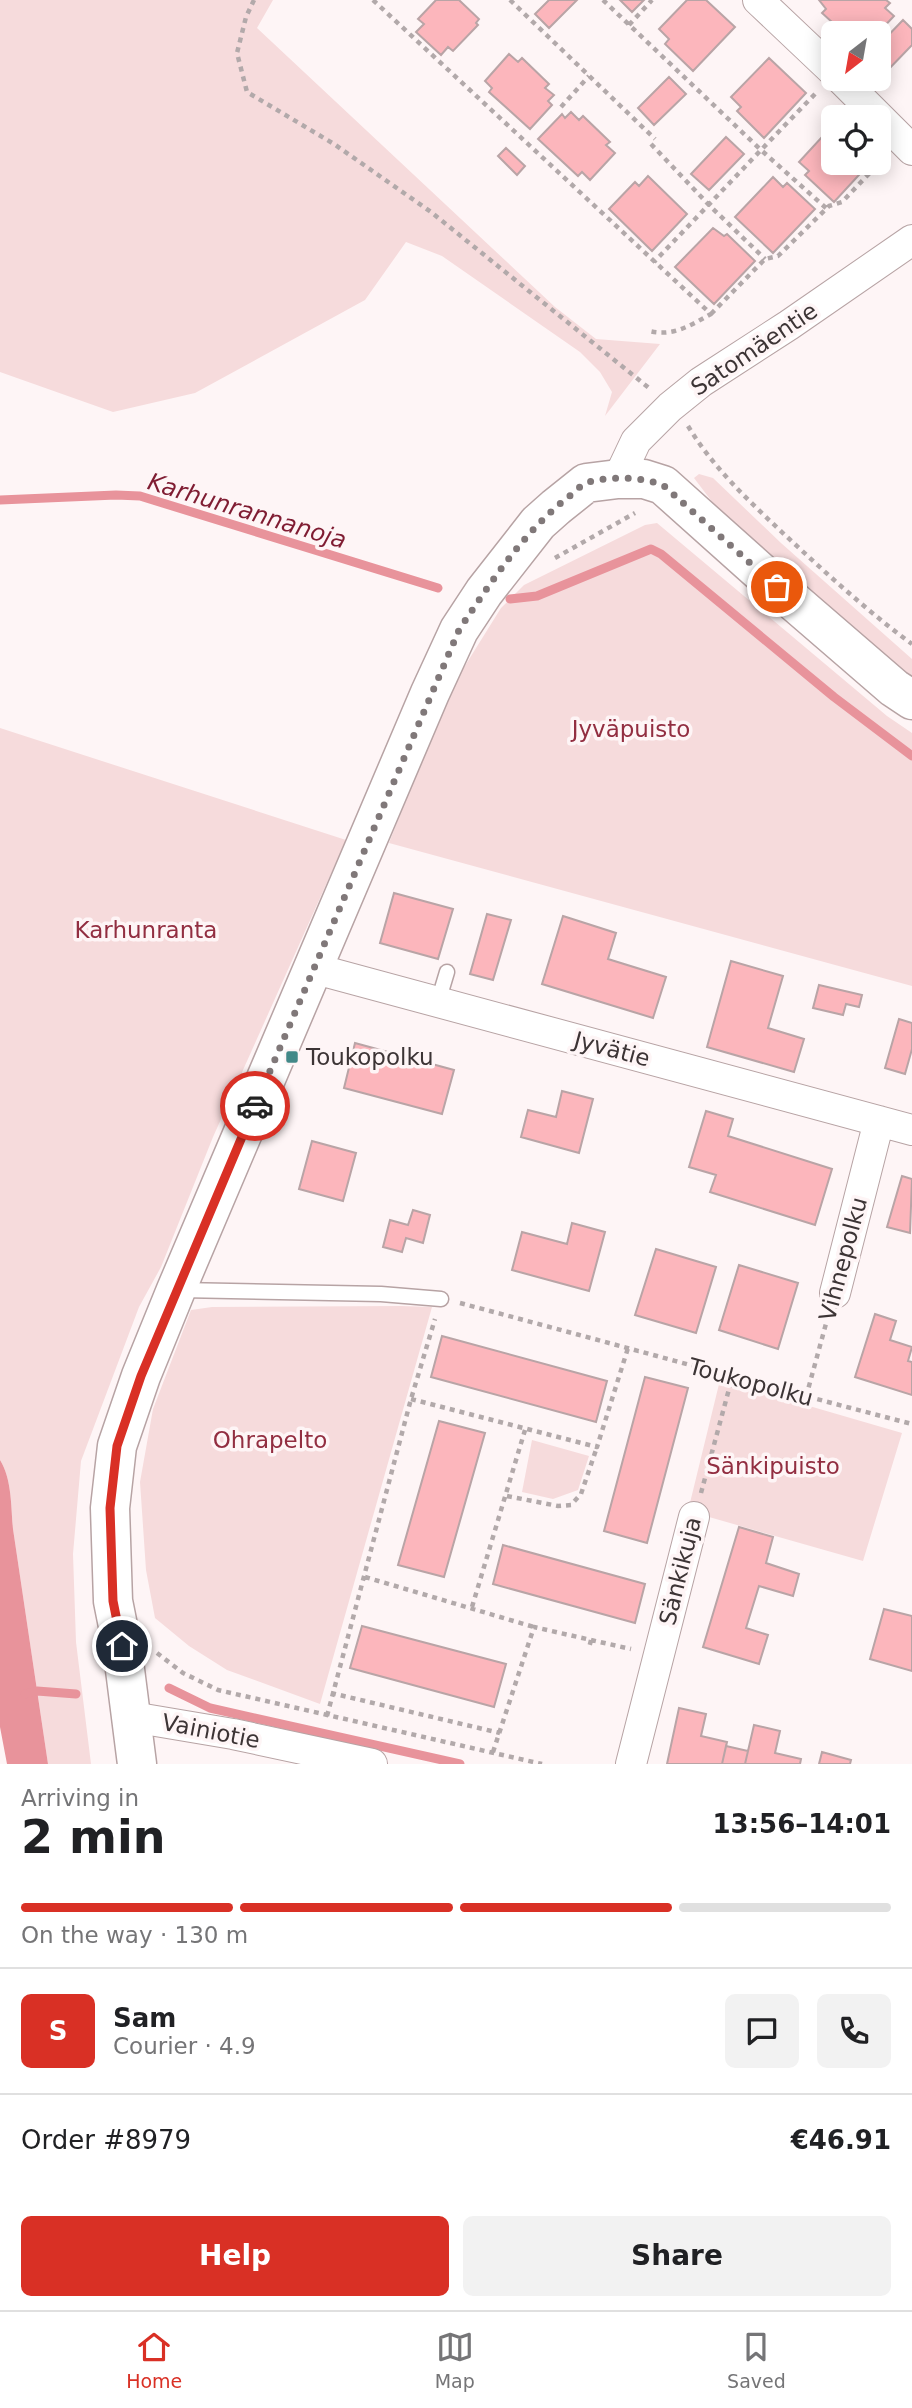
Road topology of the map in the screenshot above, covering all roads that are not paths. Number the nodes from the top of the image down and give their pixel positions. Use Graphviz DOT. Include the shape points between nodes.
graph roads {
  1 [pos="758,0"];
  2 [pos="821,66"];
  3 [pos="847,91"];
  4 [pos="907,145"];
  5 [pos="912,240"];
  6 [pos="618,479"];
  7 [pos="912,700"];
  8 [pos="312,968"];
  9 [pos="447,972"];
  10 [pos="438,1002"];
  11 [pos="879,1121"];
  12 [pos="912,1130"];
  13 [pos="176,1290"];
  14 [pos="835,1293"];
  15 [pos="441,1298"];
  16 [pos="694,1517"];
  17 [pos="132,1717"];
  18 [pos="137,1764"];
  19 [pos="372,1764"];
  20 [pos="631,1764"];
  1 -- 2 [label="street"];
  3 -- 4 [label="street"];
  5 -- 6 [label="street, Satomäentie" via="670,407 636,441"];
  6 -- 7 [label="street" via="644,478 663,485"];
  6 -- 8 [label="street" via="586,483 538,523 459,630"];
  8 -- 10 [label="street, Jyvätie"];
  8 -- 13 [label="street"];
  9 -- 10 [label="lane"];
  10 -- 11 [label="street, Jyvätie"];
  11 -- 12 [label="street, Jyvätie"];
  11 -- 14 [label="street, Vihnepolku"];
  13 -- 15 [label="lane"];
  13 -- 17 [label="street" via="117,1446 110,1508 113,1601"];
  16 -- 20 [label="street, Sänkikuja"];
  17 -- 18 [label="street"];
  17 -- 19 [label="street, Vainiotie"];
}
